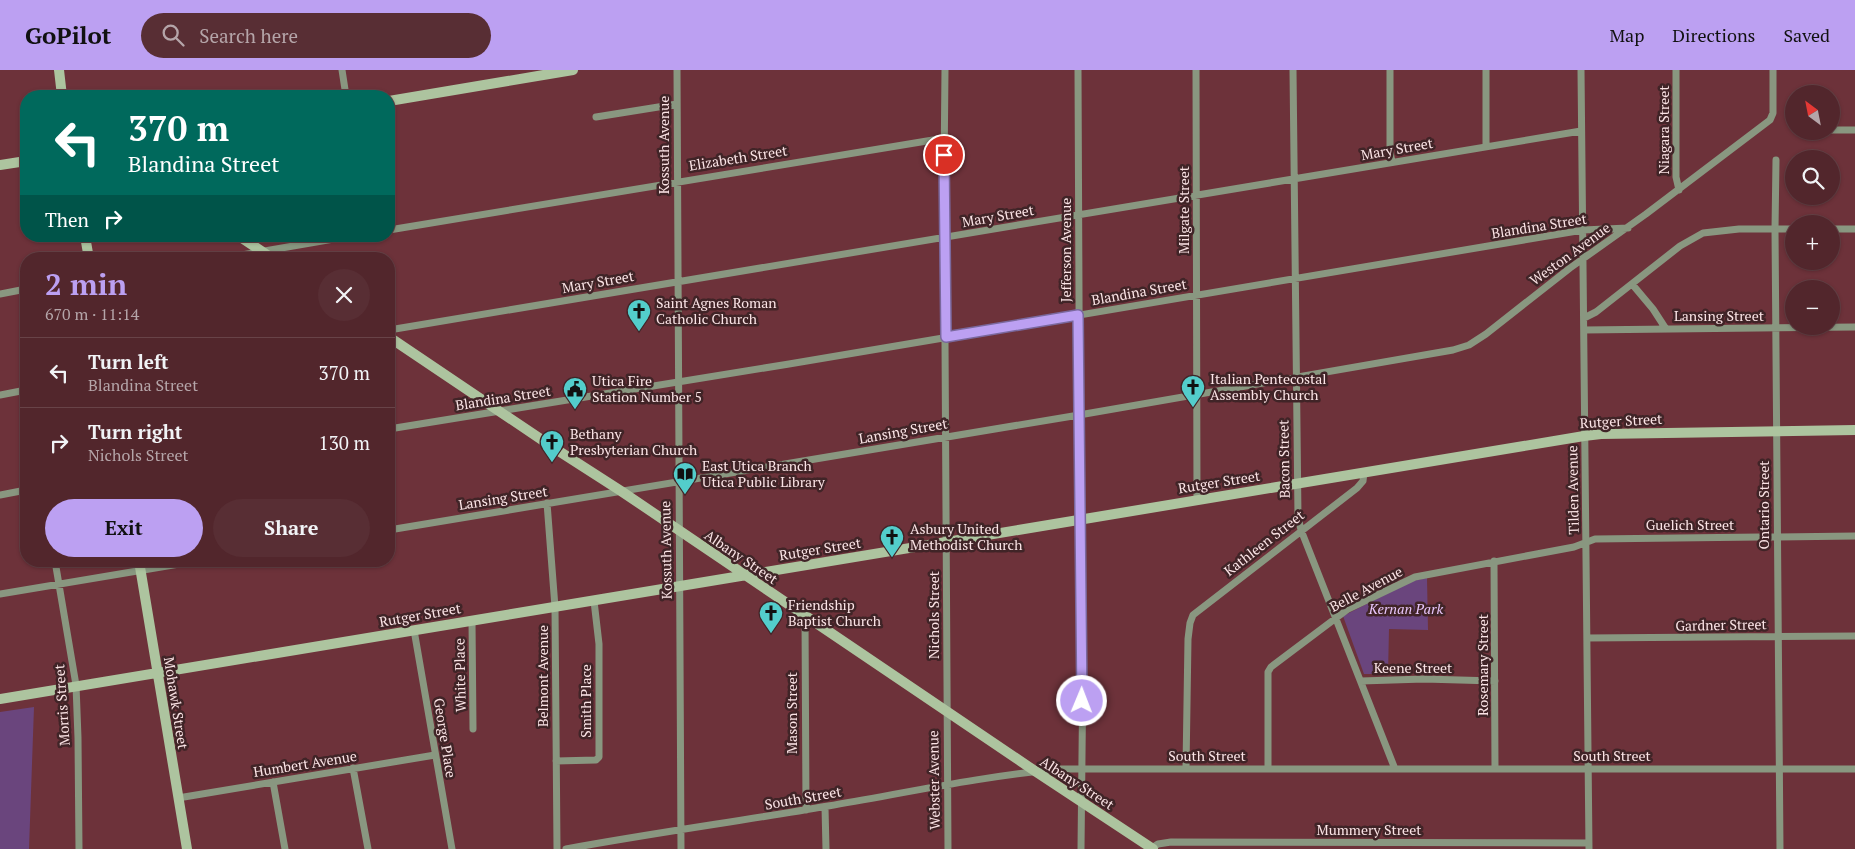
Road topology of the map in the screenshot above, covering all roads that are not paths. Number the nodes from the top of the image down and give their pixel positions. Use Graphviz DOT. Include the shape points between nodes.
graph roads {
  1 [pos="58,70"];
  2 [pos="342,70"];
  3 [pos="573,70"];
  4 [pos="677,70"];
  5 [pos="945,70"];
  6 [pos="1078,70"];
  7 [pos="1196,70"];
  8 [pos="1293,70"];
  9 [pos="1390,70"];
  10 [pos="1486,70"];
  11 [pos="1581,70"];
  12 [pos="1676,70"];
  13 [pos="1773,70"];
  14 [pos="61,90"];
  15 [pos="345,90"];
  16 [pos="395,100"];
  17 [pos="677,104"];
  18 [pos="596,117"];
  19 [pos="1840,130"];
  20 [pos="1855,130"];
  21 [pos="1582,131"];
  22 [pos="944,138"];
  23 [pos="1486,146"];
  24 [pos="1776,160"];
  25 [pos="20,162"];
  26 [pos="1392,162"];
  27 [pos="0,165"];
  28 [pos="1294,178"];
  29 [pos="676,181"];
  30 [pos="1679,190"];
  31 [pos="1197,195"];
  32 [pos="1078,215"];
  33 [pos="1628,228"];
  34 [pos="395,229"];
  35 [pos="1774,229"];
  36 [pos="1785,229"];
  37 [pos="1840,229"];
  38 [pos="1855,229"];
  39 [pos="1583,230"];
  40 [pos="945,237"];
  41 [pos="248,242"];
  42 [pos="318,242"];
  43 [pos="262,252"];
  44 [pos="1583,259"];
  45 [pos="1294,278"];
  46 [pos="678,282"];
  47 [pos="1632,284"];
  48 [pos="20,290"];
  49 [pos="0,294"];
  50 [pos="1197,295"];
  51 [pos="1078,315"];
  52 [pos="1584,318"];
  53 [pos="1855,327"];
  54 [pos="395,329"];
  55 [pos="1666,329"];
  56 [pos="1775,329"];
  57 [pos="1584,330"];
  58 [pos="946,337"];
  59 [pos="395,341"];
  60 [pos="1420,356"];
  61 [pos="1295,378"];
  62 [pos="678,382"];
  63 [pos="20,391"];
  64 [pos="1197,394"];
  65 [pos="0,395"];
  66 [pos="500,411"];
  67 [pos="1079,415"];
  68 [pos="395,428"];
  69 [pos="1855,430"];
  70 [pos="1776,432"];
  71 [pos="1584,436"];
  72 [pos="946,437"];
  73 [pos="1364,472"];
  74 [pos="678,482"];
  75 [pos="1297,483"];
  76 [pos="20,491"];
  77 [pos="621,491"];
  78 [pos="0,495"];
  79 [pos="1197,499"];
  80 [pos="547,503"];
  81 [pos="1080,520"];
  82 [pos="395,529"];
  83 [pos="1301,530"];
  84 [pos="679,531"];
  85 [pos="1855,536"];
  86 [pos="1777,537"];
  87 [pos="946,542"];
  88 [pos="1586,542"];
  89 [pos="1494,561"];
  90 [pos="56,567"];
  91 [pos="135,567"];
  92 [pos="140,567"];
  93 [pos="744,575"];
  94 [pos="58,584"];
  95 [pos="679,586"];
  96 [pos="0,594"];
  97 [pos="594,601"];
  98 [pos="555,607"];
  99 [pos="804,616"];
  100 [pos="1336,618"];
  101 [pos="472,621"];
  102 [pos="414,630"];
  103 [pos="1855,636"];
  104 [pos="1778,637"];
  105 [pos="1587,638"];
  106 [pos="157,673"];
  107 [pos="1361,681"];
  108 [pos="1495,681"];
  109 [pos="76,685"];
  110 [pos="0,699"];
  111 [pos="946,711"];
  112 [pos="473,729"];
  113 [pos="435,756"];
  114 [pos="556,761"];
  115 [pos="353,768"];
  116 [pos="1186,768"];
  117 [pos="1396,768"];
  118 [pos="1496,768"];
  119 [pos="1779,768"];
  120 [pos="1081,769"];
  121 [pos="1268,769"];
  122 [pos="1588,769"];
  123 [pos="1855,769"];
  124 [pos="1035,771"];
  125 [pos="273,782"];
  126 [pos="946,786"];
  127 [pos="178,798"];
  128 [pos="1081,802"];
  129 [pos="825,807"];
  130 [pos="806,810"];
  131 [pos="681,830"];
  132 [pos="1589,846"];
  133 [pos="1152,848"];
  134 [pos="79,849"];
  135 [pos="187,849"];
  136 [pos="285,849"];
  137 [pos="368,849"];
  138 [pos="452,849"];
  139 [pos="556,849"];
  140 [pos="566,849"];
  141 [pos="681,849"];
  142 [pos="826,849"];
  143 [pos="948,849"];
  144 [pos="1081,849"];
  145 [pos="1780,849"];
  1 -- 14 [label="street"];
  2 -- 15 [label="street"];
  3 -- 16 [label="street"];
  4 -- 17 [label="street, Kossuth Avenue"];
  5 -- 22 [label="street, Nichols Street"];
  6 -- 32 [label="street, Jefferson Avenue"];
  7 -- 31 [label="street, Milgate Street"];
  8 -- 28 [label="street, Bacon Street"];
  9 -- 26 [label="street"];
  10 -- 23 [label="street"];
  11 -- 21 [label="street, Tilden Avenue"];
  12 -- 30 [label="street, Niagara Street" via="1676,177"];
  13 -- 30 [label="street, Weston Avenue" via="1770,120"];
  17 -- 18 [label="street"];
  17 -- 29 [label="street, Kossuth Avenue"];
  19 -- 20 [label="street"];
  21 -- 23 [label="street, Mary Street"];
  21 -- 39 [label="street, Tilden Avenue"];
  22 -- 29 [label="street, Elizabeth Street"];
  22 -- 40 [label="street, Nichols Street"];
  23 -- 26 [label="street, Mary Street"];
  24 -- 35 [label="street, Ontario Street"];
  25 -- 27 [label="street"];
  26 -- 28 [label="street, Mary Street"];
  28 -- 31 [label="street, Mary Street"];
  28 -- 45 [label="street, Bacon Street"];
  29 -- 34 [label="street, Elizabeth Street"];
  29 -- 46 [label="street, Kossuth Avenue"];
  30 -- 33 [label="street, Weston Avenue"];
  31 -- 32 [label="street, Mary Street"];
  31 -- 50 [label="street, Milgate Street"];
  32 -- 40 [label="street, Mary Street"];
  32 -- 51 [label="street, Jefferson Avenue"];
  33 -- 39 [label="street, Blandina Street"];
  33 -- 44 [label="street, Weston Avenue"];
  35 -- 36 [label="street"];
  35 -- 47 [label="street" via="1740,228 1703,233 1680,246"];
  35 -- 56 [label="street, Ontario Street"];
  37 -- 38 [label="street"];
  39 -- 44 [label="street, Tilden Avenue"];
  39 -- 45 [label="street, Blandina Street"];
  40 -- 46 [label="street, Mary Street"];
  40 -- 58 [label="street, Nichols Street"];
  41 -- 43 [label="street"];
  42 -- 43 [label="street"];
  44 -- 52 [label="street, Tilden Avenue"];
  44 -- 60 [label="street, Weston Avenue" via="1469,345"];
  45 -- 50 [label="street, Blandina Street"];
  45 -- 61 [label="street, Bacon Street"];
  46 -- 54 [label="street, Mary Street"];
  46 -- 62 [label="street, Kossuth Avenue"];
  47 -- 52 [label="street"];
  47 -- 55 [label="street"];
  48 -- 49 [label="street"];
  50 -- 51 [label="street, Blandina Street"];
  50 -- 64 [label="street, Milgate Street"];
  51 -- 58 [label="street, Blandina Street"];
  51 -- 67 [label="street, Jefferson Avenue"];
  52 -- 57 [label="street, Tilden Avenue"];
  53 -- 56 [label="street, Lansing Street"];
  55 -- 56 [label="street, Lansing Street"];
  55 -- 57 [label="street, Lansing Street"];
  56 -- 70 [label="street, Ontario Street"];
  57 -- 71 [label="street, Tilden Avenue"];
  58 -- 62 [label="street, Blandina Street"];
  58 -- 72 [label="street, Nichols Street"];
  59 -- 66 [label="street, Albany Street"];
  60 -- 61 [label="street, Lansing Street"];
  61 -- 64 [label="street, Lansing Street"];
  61 -- 75 [label="street, Bacon Street"];
  62 -- 66 [label="street, Blandina Street"];
  62 -- 74 [label="street, Kossuth Avenue"];
  63 -- 65 [label="street"];
  64 -- 67 [label="street, Lansing Street"];
  64 -- 79 [label="street, Milgate Street"];
  66 -- 68 [label="street, Blandina Street"];
  66 -- 77 [label="street, Albany Street"];
  67 -- 72 [label="street, Lansing Street"];
  67 -- 81 [label="street, Jefferson Avenue"];
  69 -- 70 [label="street, Rutger Street"];
  70 -- 71 [label="street, Rutger Street"];
  70 -- 86 [label="street, Ontario Street"];
  71 -- 73 [label="street, Rutger Street"];
  71 -- 88 [label="street, Tilden Avenue"];
  72 -- 74 [label="street, Lansing Street"];
  72 -- 87 [label="street, Nichols Street"];
  73 -- 75 [label="street, Rutger Street"];
  73 -- 83 [label="street, Kathleen Street" via="1363,481 1357,488"];
  74 -- 77 [label="street, Lansing Street"];
  74 -- 84 [label="street, Kossuth Avenue"];
  75 -- 79 [label="street, Rutger Street"];
  75 -- 83 [label="street, Bacon Street"];
  76 -- 78 [label="street"];
  77 -- 80 [label="street, Lansing Street"];
  77 -- 84 [label="street, Albany Street"];
  79 -- 81 [label="street, Rutger Street"];
  80 -- 82 [label="street, Lansing Street"];
  80 -- 98 [label="street, Belmont Avenue"];
  81 -- 87 [label="street, Rutger Street"];
  81 -- 120 [label="street, Jefferson Avenue"];
  83 -- 100 [label="street, Bacon Street"];
  83 -- 116 [label="street, Kathleen Street" via="1193,615 1188,639"];
  84 -- 93 [label="street, Albany Street"];
  84 -- 95 [label="street, Kossuth Avenue"];
  85 -- 86 [label="street, Guelich Street"];
  86 -- 88 [label="street, Guelich Street" via="1595,538"];
  86 -- 104 [label="street, Ontario Street"];
  87 -- 93 [label="street, Rutger Street"];
  87 -- 111 [label="street, Nichols Street"];
  88 -- 89 [label="street, Belle Avenue"];
  88 -- 105 [label="street, Tilden Avenue"];
  89 -- 100 [label="street, Belle Avenue" via="1415,576"];
  89 -- 108 [label="street, Rosemary Street"];
  90 -- 94 [label="street, Morris Street"];
  91 -- 94 [label="street"];
  92 -- 106 [label="street, Mohawk Street"];
  93 -- 95 [label="street, Rutger Street"];
  93 -- 99 [label="street, Albany Street"];
  94 -- 96 [label="street"];
  94 -- 109 [label="street, Morris Street"];
  95 -- 97 [label="street, Rutger Street"];
  95 -- 131 [label="street, Kossuth Avenue"];
  97 -- 98 [label="street, Rutger Street"];
  97 -- 114 [label="street, Smith Place" via="599,644 599,757 596,760"];
  98 -- 101 [label="street, Rutger Street"];
  98 -- 114 [label="street, Belmont Avenue"];
  99 -- 111 [label="street, Albany Street"];
  99 -- 130 [label="street, Mason Street"];
  100 -- 107 [label="street, Bacon Street"];
  100 -- 121 [label="street, Belle Avenue" via="1268,672"];
  101 -- 102 [label="street, Rutger Street"];
  101 -- 112 [label="street, White Place"];
  102 -- 106 [label="street, Rutger Street"];
  102 -- 113 [label="street, George Place"];
  103 -- 104 [label="street, Gardner Street"];
  104 -- 105 [label="street, Gardner Street"];
  104 -- 119 [label="street, Ontario Street"];
  105 -- 122 [label="street, Tilden Avenue"];
  106 -- 109 [label="street, Rutger Street"];
  106 -- 127 [label="street, Mohawk Street"];
  107 -- 108 [label="street, Keene Street"];
  107 -- 117 [label="street, Bacon Street"];
  108 -- 118 [label="street, Rosemary Street"];
  109 -- 110 [label="street, Rutger Street"];
  109 -- 134 [label="street, Morris Street"];
  111 -- 124 [label="street, Albany Street"];
  111 -- 126 [label="street, Webster Avenue"];
  113 -- 115 [label="street, Humbert Avenue"];
  113 -- 138 [label="street, George Place"];
  114 -- 139 [label="street, Belmont Avenue"];
  115 -- 125 [label="street, Humbert Avenue"];
  115 -- 137 [label="street"];
  116 -- 120 [label="street, South Street"];
  116 -- 121 [label="street, South Street"];
  117 -- 118 [label="street, South Street"];
  117 -- 121 [label="street, South Street"];
  118 -- 122 [label="street, South Street"];
  119 -- 122 [label="street, South Street"];
  119 -- 123 [label="street, South Street"];
  119 -- 145 [label="street, Ontario Street"];
  120 -- 124 [label="street, South Street"];
  120 -- 128 [label="street, Jefferson Avenue"];
  122 -- 132 [label="street, Tilden Avenue"];
  124 -- 126 [label="street, South Street"];
  124 -- 128 [label="street, Albany Street"];
  125 -- 127 [label="street, Humbert Avenue"];
  125 -- 136 [label="street"];
  126 -- 129 [label="street, South Street"];
  126 -- 143 [label="street, Webster Avenue"];
  127 -- 135 [label="street, Mohawk Street"];
  128 -- 133 [label="street, Albany Street"];
  128 -- 144 [label="street, Jefferson Avenue"];
  129 -- 130 [label="street, South Street"];
  129 -- 142 [label="street"];
  130 -- 131 [label="street, South Street"];
  131 -- 140 [label="street, South Street"];
  131 -- 141 [label="street, Kossuth Avenue"];
  132 -- 133 [label="street, Mummery Street" via="1171,842"];
}
